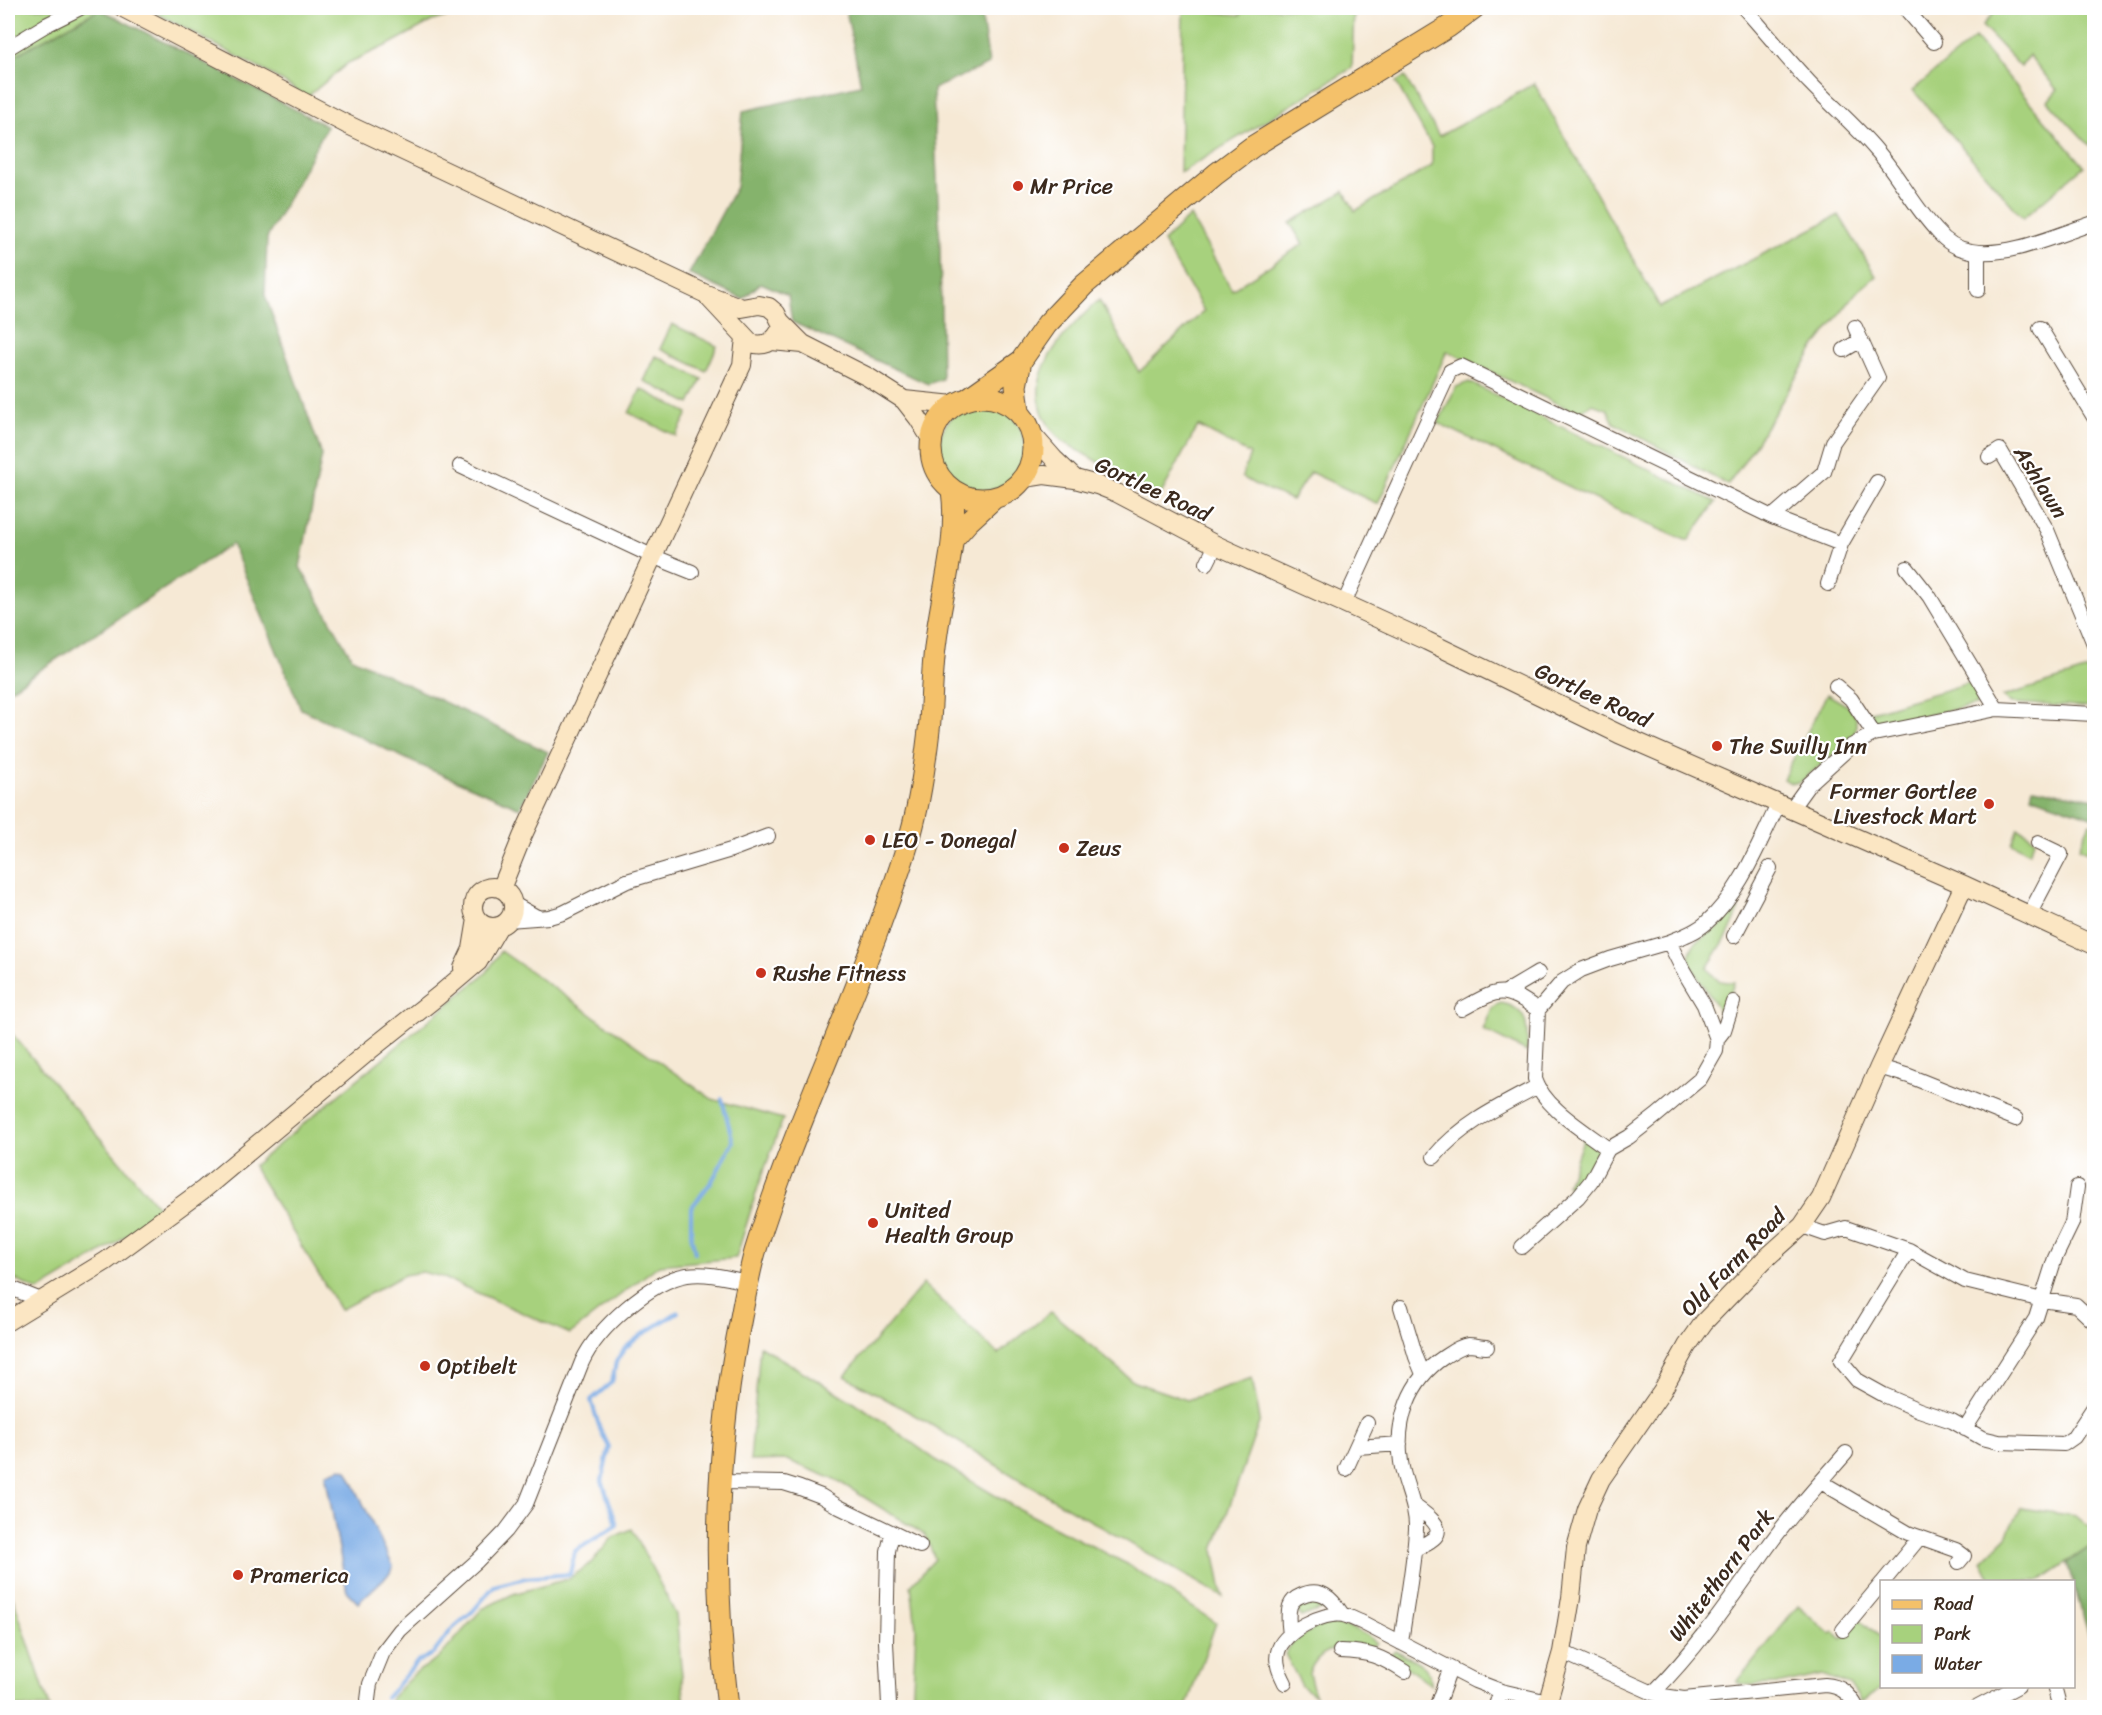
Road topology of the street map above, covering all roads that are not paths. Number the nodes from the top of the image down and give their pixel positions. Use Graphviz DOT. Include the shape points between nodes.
graph roads {
  1 [pos="80,8"];
  2 [pos="123,8"];
  3 [pos="1474,8"];
  4 [pos="1744,8"];
  5 [pos="1905,8"];
  6 [pos="1934,42"];
  7 [pos="8,48"];
  8 [pos="2094,223"];
  9 [pos="1978,252"];
  10 [pos="1978,290"];
  11 [pos="706,294"];
  12 [pos="750,308"];
  13 [pos="780,321"];
  14 [pos="1855,327"];
  15 [pos="2040,328"];
  16 [pos="743,335"];
  17 [pos="1861,340"];
  18 [pos="770,342"];
  19 [pos="803,344"];
  20 [pos="1844,350"];
  21 [pos="1021,361"];
  22 [pos="742,365"];
  23 [pos="904,400"];
  24 [pos="961,402"];
  25 [pos="1019,411"];
  26 [pos="2094,417"];
  27 [pos="1032,434"];
  28 [pos="932,439"];
  29 [pos="1989,457"];
  30 [pos="460,466"];
  31 [pos="1025,478"];
  32 [pos="1075,479"];
  33 [pos="1859,483"];
  34 [pos="952,490"];
  35 [pos="993,499"];
  36 [pos="1772,517"];
  37 [pos="954,538"];
  38 [pos="1842,544"];
  39 [pos="1216,545"];
  40 [pos="652,556"];
  41 [pos="1207,563"];
  42 [pos="1907,568"];
  43 [pos="692,572"];
  44 [pos="1828,584"];
  45 [pos="1344,603"];
  46 [pos="2094,644"];
  47 [pos="1836,686"];
  48 [pos="1997,709"];
  49 [pos="2094,714"];
  50 [pos="1874,734"];
  51 [pos="1785,807"];
  52 [pos="768,836"];
  53 [pos="2038,843"];
  54 [pos="1770,868"];
  55 [pos="1964,885"];
  56 [pos="501,889"];
  57 [pos="1728,897"];
  58 [pos="1749,906"];
  59 [pos="2033,908"];
  60 [pos="506,917"];
  61 [pos="477,919"];
  62 [pos="1734,936"];
  63 [pos="1669,942"];
  64 [pos="2094,945"];
  65 [pos="1538,974"];
  66 [pos="456,980"];
  67 [pos="1506,992"];
  68 [pos="1733,1002"];
  69 [pos="1462,1009"];
  70 [pos="1538,1010"];
  71 [pos="1717,1039"];
  72 [pos="1879,1067"];
  73 [pos="1538,1086"];
  74 [pos="2016,1119"];
  75 [pos="1608,1149"];
  76 [pos="1434,1157"];
  77 [pos="2077,1187"];
  78 [pos="1802,1226"];
  79 [pos="1522,1247"];
  80 [pos="1909,1250"];
  81 [pos="747,1282"];
  82 [pos="8,1287"];
  83 [pos="41,1300"];
  84 [pos="2042,1300"];
  85 [pos="1401,1307"];
  86 [pos="8,1320"];
  87 [pos="2094,1322"];
  88 [pos="1487,1347"];
  89 [pos="1423,1374"];
  90 [pos="2094,1407"];
  91 [pos="1367,1423"];
  92 [pos="1965,1430"];
  93 [pos="1400,1444"];
  94 [pos="1357,1447"];
  95 [pos="1846,1453"];
  96 [pos="1346,1469"];
  97 [pos="720,1482"];
  98 [pos="1821,1482"];
  99 [pos="1413,1505"];
  100 [pos="892,1534"];
  101 [pos="1920,1536"];
  102 [pos="920,1546"];
  103 [pos="1414,1550"];
  104 [pos="1959,1562"];
  105 [pos="1884,1580"];
  106 [pos="1880,1584"];
  107 [pos="1342,1614"];
  108 [pos="1843,1630"];
  109 [pos="1290,1635"];
  110 [pos="1395,1640"];
  111 [pos="1340,1651"];
  112 [pos="1562,1652"];
  113 [pos="1382,1657"];
  114 [pos="1450,1669"];
  115 [pos="1405,1672"];
  116 [pos="1285,1683"];
  117 [pos="2014,1688"];
  118 [pos="2055,1688"];
  119 [pos="1501,1691"];
  120 [pos="1653,1693"];
  121 [pos="2058,1701"];
  122 [pos="889,1705"];
  123 [pos="1547,1705"];
  124 [pos="367,1707"];
  125 [pos="728,1707"];
  126 [pos="1436,1707"];
  127 [pos="1495,1707"];
  128 [pos="1857,1707"];
  129 [pos="1976,1707"];
  1 -- 7 [label="street"];
  2 -- 11 [label="street" via="346,124"];
  3 -- 21 [label="main road" via="1252,147 1216,174 1084,285 1047,324"];
  4 -- 9 [label="street" via="1809,83 1877,150 1938,232 1954,247"];
  5 -- 6 [label="street"];
  8 -- 9 [label="street" via="2023,246"];
  9 -- 10 [label="street"];
  11 -- 12 [label="street"];
  11 -- 16 [label="street"];
  12 -- 13 [label="street" via="768,307"];
  12 -- 16 [label="street" via="741,318"];
  13 -- 18 [label="street" via="778,334"];
  13 -- 19 [label="street"];
  14 -- 17 [label="street"];
  15 -- 26 [label="street"];
  16 -- 18 [label="street" via="755,344"];
  16 -- 22 [label="street"];
  17 -- 20 [label="street"];
  17 -- 36 [label="street" via="1878,378 1833,442 1824,472"];
  18 -- 19 [label="street"];
  18 -- 22 [label="street"];
  19 -- 23 [label="street"];
  21 -- 24 [label="main road"];
  21 -- 25 [label="main road" via="1016,386"];
  22 -- 40 [label="street"];
  23 -- 24 [label="street"];
  23 -- 28 [label="street"];
  24 -- 25 [label="main road" via="995,398"];
  24 -- 28 [label="main road" via="944,414"];
  25 -- 27 [label="main road"];
  27 -- 31 [label="main road" via="1032,462"];
  27 -- 32 [label="street, Gortlee Road"];
  28 -- 34 [label="main road" via="934,468"];
  29 -- 46 [label="street, Ashlawn" via="2000,450 2047,530"];
  30 -- 40 [label="street"];
  31 -- 32 [label="street, Gortlee Road"];
  31 -- 35 [label="main road" via="1007,494"];
  32 -- 39 [label="street, Gortlee Road" via="1117,493"];
  33 -- 38 [label="street" via="1874,486"];
  34 -- 35 [label="main road" via="972,499"];
  34 -- 37 [label="main road"];
  35 -- 37 [label="main road"];
  36 -- 38 [label="street"];
  36 -- 45 [label="street" via="1461,366 1450,371"];
  37 -- 81 [label="main road" via="938,625 924,768 911,832 869,956 783,1171"];
  38 -- 44 [label="street"];
  39 -- 41 [label="street"];
  39 -- 45 [label="street, Gortlee Road"];
  40 -- 43 [label="street"];
  40 -- 56 [label="street"];
  42 -- 48 [label="street" via="1929,596"];
  45 -- 51 [label="street, Gortlee Road" via="1620,735"];
  47 -- 50 [label="street" via="1851,699"];
  48 -- 49 [label="street"];
  48 -- 50 [label="street"];
  50 -- 51 [label="street" via="1851,746"];
  51 -- 55 [label="street, Gortlee Road"];
  51 -- 57 [label="street"];
  52 -- 60 [label="street" via="627,881 563,913"];
  53 -- 59 [label="street" via="2061,854"];
  54 -- 58 [label="street"];
  55 -- 59 [label="street, Gortlee Road"];
  55 -- 72 [label="street, Old Farm Road"];
  56 -- 60 [label="street" via="508,895"];
  56 -- 61 [label="street" via="488,888 478,895 474,907"];
  57 -- 58 [label="street"];
  57 -- 63 [label="street" via="1706,923"];
  58 -- 62 [label="street"];
  59 -- 64 [label="street, Gortlee Road"];
  60 -- 61 [label="street" via="487,926"];
  60 -- 66 [label="street" via="478,962"];
  61 -- 66 [label="street" via="472,949"];
  63 -- 70 [label="street" via="1581,970 1562,982"];
  63 -- 71 [label="street" via="1704,1005"];
  65 -- 67 [label="street"];
  66 -- 83 [label="street" via="204,1189 106,1261"];
  67 -- 69 [label="street" via="1491,993"];
  67 -- 70 [label="street" via="1520,996"];
  68 -- 71 [label="street"];
  70 -- 73 [label="street"];
  71 -- 75 [label="street" via="1716,1051 1700,1079 1629,1137"];
  72 -- 74 [label="street"];
  72 -- 78 [label="street, Old Farm Road" via="1821,1198"];
  73 -- 75 [label="street" via="1552,1105"];
  73 -- 76 [label="street" via="1468,1127"];
  75 -- 79 [label="street" via="1578,1197"];
  77 -- 84 [label="street" via="2072,1223 2055,1258"];
  78 -- 80 [label="street" via="1826,1234 1846,1228"];
  78 -- 112 [label="street, Old Farm Road" via="1704,1322 1601,1479 1576,1548"];
  80 -- 84 [label="street" via="1965,1281"];
  80 -- 92 [label="street" via="1841,1361 1857,1380"];
  81 -- 97 [label="main road" via="730,1377"];
  81 -- 124 [label="street" via="687,1275 651,1290 607,1328 586,1353 526,1504 506,1531 400,1630 382,1652 370,1684"];
  82 -- 83 [label="street"];
  83 -- 86 [label="street"];
  84 -- 87 [label="street" via="2076,1305"];
  84 -- 92 [label="street" via="2036,1318"];
  85 -- 89 [label="street"];
  88 -- 89 [label="street" via="1467,1345"];
  89 -- 93 [label="street" via="1402,1415"];
  90 -- 92 [label="street" via="2074,1437 2064,1444 1999,1442"];
  91 -- 94 [label="street"];
  93 -- 94 [label="street"];
  93 -- 99 [label="street" via="1404,1481"];
  94 -- 96 [label="street"];
  95 -- 98 [label="street, Whitethorn Park"];
  97 -- 100 [label="street" via="800,1488"];
  97 -- 125 [label="main road" via="717,1573"];
  98 -- 101 [label="street" via="1908,1533"];
  98 -- 120 [label="street, Whitethorn Park" via="1714,1623"];
  99 -- 103 [label="street"];
  99 -- 103 [label="street" via="1430,1518 1438,1531 1436,1537"];
  100 -- 102 [label="street"];
  100 -- 122 [label="street" via="887,1571"];
  101 -- 104 [label="street" via="1956,1550 1964,1556"];
  101 -- 105 [label="street"];
  103 -- 110 [label="street"];
  106 -- 108 [label="street"];
  107 -- 109 [label="street" via="1311,1621"];
  107 -- 109 [label="street" via="1320,1592 1304,1594 1290,1606"];
  107 -- 110 [label="street"];
  109 -- 116 [label="street" via="1278,1651 1277,1667"];
  110 -- 113 [label="street"];
  110 -- 114 [label="street"];
  111 -- 113 [label="street"];
  112 -- 120 [label="street"];
  112 -- 123 [label="street, Old Farm Road"];
  113 -- 115 [label="street"];
  114 -- 119 [label="street"];
  114 -- 126 [label="street"];
  117 -- 129 [label="street"];
  118 -- 121 [label="street"];
  119 -- 123 [label="street"];
  119 -- 127 [label="street"];
  120 -- 128 [label="street" via="1684,1699 1825,1685 1837,1686"];
}
